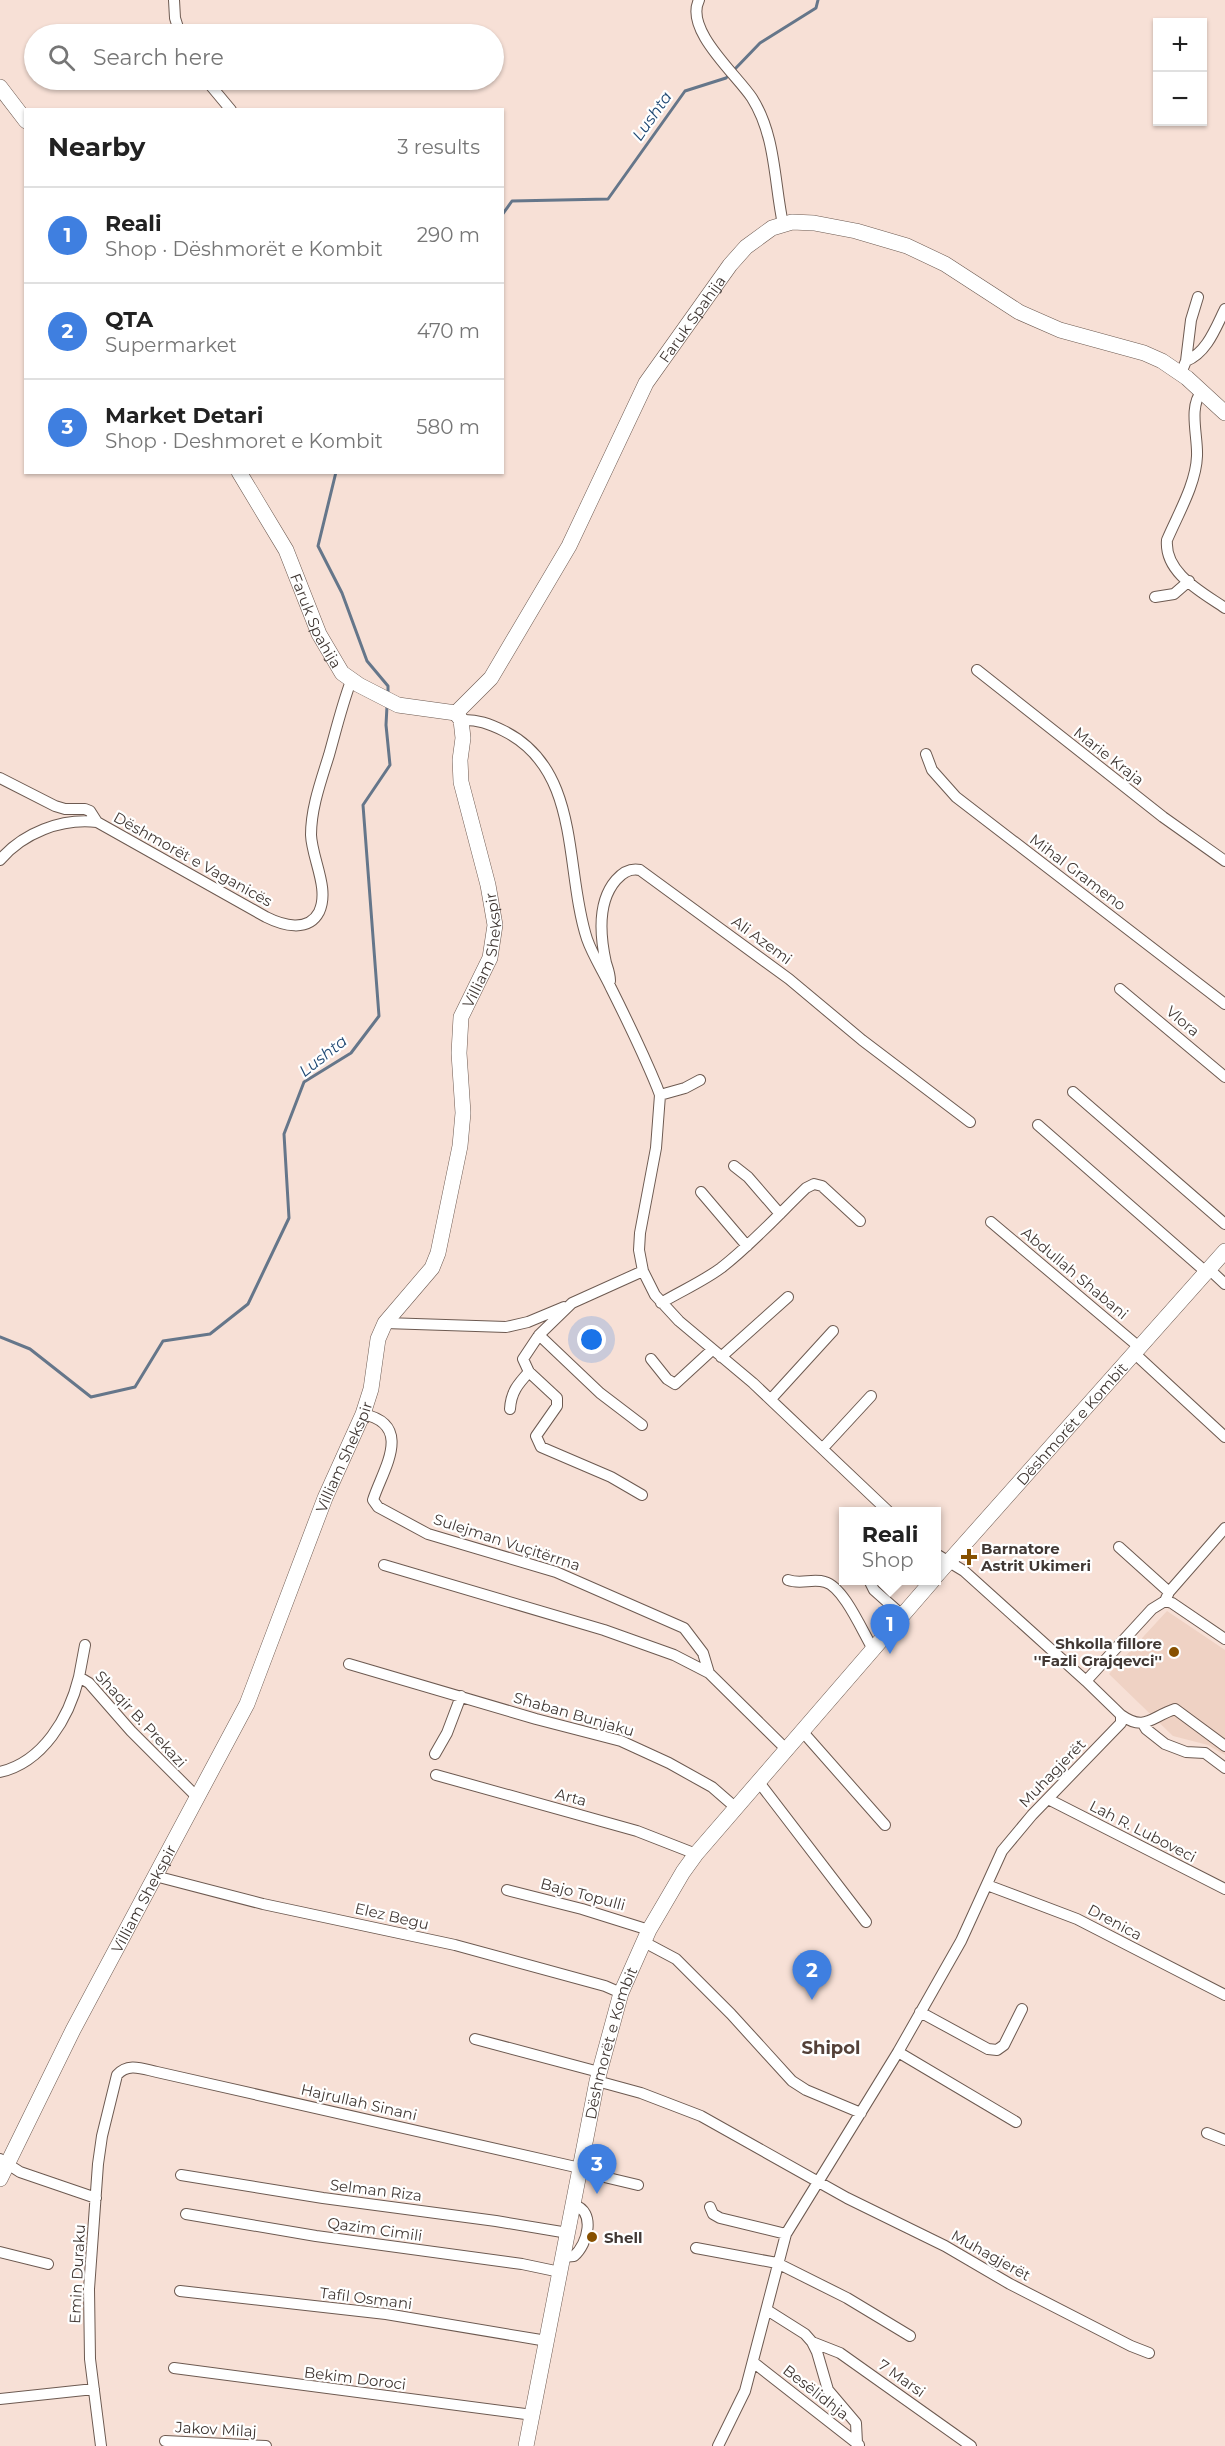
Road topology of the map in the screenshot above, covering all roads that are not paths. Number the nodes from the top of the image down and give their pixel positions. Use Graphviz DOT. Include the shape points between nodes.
graph roads {
  1 [pos="174,0"];
  2 [pos="699,0"];
  3 [pos="177,24"];
  4 [pos="0,87"];
  5 [pos="214,90"];
  6 [pos="229,108"];
  7 [pos="24,118"];
  8 [pos="783,224"];
  9 [pos="1197,297"];
  10 [pos="1225,309"];
  11 [pos="1184,367"];
  12 [pos="1202,391"];
  13 [pos="1225,413"];
  14 [pos="240,474"];
  15 [pos="1189,581"];
  16 [pos="1155,597"];
  17 [pos="1225,609"];
  18 [pos="977,670"];
  19 [pos="351,679"];
  20 [pos="458,717"];
  21 [pos="926,754"];
  22 [pos="0,778"];
  23 [pos="97,822"];
  24 [pos="0,861"];
  25 [pos="1225,861"];
  26 [pos="609,983"];
  27 [pos="1120,989"];
  28 [pos="1225,1004"];
  29 [pos="1225,1077"];
  30 [pos="700,1080"];
  31 [pos="1073,1092"];
  32 [pos="660,1095"];
  33 [pos="970,1122"];
  34 [pos="1038,1125"];
  35 [pos="734,1166"];
  36 [pos="702,1192"];
  37 [pos="780,1214"];
  38 [pos="860,1221"];
  39 [pos="991,1222"];
  40 [pos="1225,1224"];
  41 [pos="747,1246"];
  42 [pos="1225,1251"];
  43 [pos="1208,1270"];
  44 [pos="643,1271"];
  45 [pos="1225,1284"];
  46 [pos="788,1297"];
  47 [pos="661,1303"];
  48 [pos="566,1308"];
  49 [pos="385,1323"];
  50 [pos="833,1331"];
  51 [pos="539,1335"];
  52 [pos="1137,1350"];
  53 [pos="716,1353"];
  54 [pos="651,1359"];
  55 [pos="529,1372"];
  56 [pos="871,1396"];
  57 [pos="771,1399"];
  58 [pos="510,1409"];
  59 [pos="363,1414"];
  60 [pos="642,1425"];
  61 [pos="1225,1437"];
  62 [pos="823,1448"];
  63 [pos="642,1496"];
  64 [pos="884,1507"];
  65 [pos="1225,1528"];
  66 [pos="1119,1547"];
  67 [pos="942,1558"];
  68 [pos="384,1565"];
  69 [pos="788,1580"];
  70 [pos="871,1585"];
  71 [pos="929,1585"];
  72 [pos="1167,1597"];
  73 [pos="902,1615"];
  74 [pos="1225,1639"];
  75 [pos="85,1645"];
  76 [pos="873,1649"];
  77 [pos="349,1664"];
  78 [pos="709,1673"];
  79 [pos="79,1677"];
  80 [pos="1086,1681"];
  81 [pos="461,1696"];
  82 [pos="1120,1715"];
  83 [pos="1143,1724"];
  84 [pos="802,1731"];
  85 [pos="1225,1746"];
  86 [pos="786,1749"];
  87 [pos="435,1754"];
  88 [pos="1225,1767"];
  89 [pos="0,1772"];
  90 [pos="436,1775"];
  91 [pos="758,1781"];
  92 [pos="197,1797"];
  93 [pos="1048,1799"];
  94 [pos="735,1807"];
  95 [pos="885,1825"];
  96 [pos="696,1854"];
  97 [pos="155,1876"];
  98 [pos="987,1885"];
  99 [pos="1225,1889"];
  100 [pos="507,1890"];
  101 [pos="866,1922"];
  102 [pos="647,1936"];
  103 [pos="621,1993"];
  104 [pos="1225,1995"];
  105 [pos="1022,2009"];
  106 [pos="920,2012"];
  107 [pos="475,2039"];
  108 [pos="898,2052"];
  109 [pos="131,2067"];
  110 [pos="598,2076"];
  111 [pos="861,2114"];
  112 [pos="1016,2122"];
  113 [pos="1207,2133"];
  114 [pos="1225,2140"];
  115 [pos="2,2167"];
  116 [pos="580,2169"];
  117 [pos="181,2175"];
  118 [pos="818,2182"];
  119 [pos="638,2185"];
  120 [pos="96,2198"];
  121 [pos="574,2205"];
  122 [pos="710,2207"];
  123 [pos="186,2214"];
  124 [pos="568,2233"];
  125 [pos="786,2234"];
  126 [pos="696,2248"];
  127 [pos="0,2252"];
  128 [pos="777,2263"];
  129 [pos="48,2264"];
  130 [pos="562,2265"];
  131 [pos="180,2291"];
  132 [pos="767,2310"];
  133 [pos="910,2336"];
  134 [pos="546,2341"];
  135 [pos="812,2342"];
  136 [pos="1149,2353"];
  137 [pos="753,2362"];
  138 [pos="174,2368"];
  139 [pos="94,2389"];
  140 [pos="0,2399"];
  141 [pos="533,2415"];
  142 [pos="165,2441"];
  143 [pos="859,2444"];
  144 [pos="101,2446"];
  145 [pos="266,2446"];
  146 [pos="526,2446"];
  147 [pos="718,2446"];
  148 [pos="972,2446"];
  1 -- 3 [label="street"];
  2 -- 8 [label="street" via="698,23 725,67 753,99 768,136"];
  4 -- 7 [label="street"];
  5 -- 6 [label="street"];
  8 -- 11 [label="street, Faruk Spahija" via="834,226 907,246 945,264 1019,312 1069,333"];
  8 -- 20 [label="street, Faruk Spahija" via="758,236 746,247 646,383 569,546 490,678"];
  9 -- 11 [label="street"];
  10 -- 11 [label="street" via="1207,343"];
  11 -- 12 [label="street, Faruk Spahija"];
  12 -- 13 [label="street, Faruk Spahija"];
  12 -- 15 [label="street" via="1195,403 1197,457 1166,549 1174,566"];
  14 -- 19 [label="street, Faruk Spahija" via="286,550 319,634"];
  15 -- 16 [label="street" via="1174,594"];
  15 -- 17 [label="street"];
  18 -- 25 [label="street, Marie Kraja"];
  19 -- 20 [label="street" via="398,705"];
  19 -- 23 [label="street, Dëshmorët e Vaganicës" via="315,805 311,837 322,901 319,912 305,924 288,925 266,917"];
  20 -- 26 [label="street" via="484,722 513,736 534,752 548,772 570,837 587,938"];
  20 -- 49 [label="street, Villiam Shekspir" via="463,738 461,782 493,908 493,943 482,978 461,1017 460,1146 438,1253 432,1268"];
  21 -- 28 [label="street, Mihal Grameno" via="932,770 956,797"];
  22 -- 23 [label="street" via="56,806 90,811"];
  23 -- 24 [label="street, Dëshmorët e Vaganicës" via="76,822 35,833 11,848"];
  26 -- 32 [label="street"];
  26 -- 33 [label="street, Ali Azemi" via="601,936 605,899 625,872 640,870 789,978 862,1040"];
  27 -- 29 [label="street, Vlora"];
  30 -- 32 [label="street"];
  31 -- 40 [label="street"];
  32 -- 44 [label="street" via="656,1148 640,1233"];
  34 -- 43 [label="street"];
  35 -- 37 [label="street"];
  36 -- 41 [label="street"];
  37 -- 38 [label="street" via="814,1184 822,1186"];
  37 -- 41 [label="street"];
  39 -- 52 [label="street, Abdullah Shabani"];
  41 -- 47 [label="street" via="705,1279"];
  42 -- 43 [label="street, Dëshmorët e Kombit"];
  43 -- 45 [label="street"];
  43 -- 52 [label="street, Dëshmorët e Kombit"];
  44 -- 47 [label="street"];
  44 -- 48 [label="street"];
  46 -- 53 [label="street"];
  47 -- 53 [label="street"];
  48 -- 49 [label="street" via="506,1327"];
  48 -- 51 [label="street"];
  49 -- 59 [label="street, Villiam Shekspir" via="378,1339"];
  50 -- 57 [label="street"];
  51 -- 55 [label="street" via="523,1359"];
  51 -- 60 [label="street" via="600,1393"];
  52 -- 61 [label="street, Abdullah Shabani"];
  52 -- 67 [label="street, Dëshmorët e Kombit"];
  53 -- 54 [label="street" via="675,1384"];
  53 -- 57 [label="street"];
  55 -- 58 [label="street" via="516,1387"];
  55 -- 63 [label="street" via="557,1398 557,1406 536,1436 541,1447 611,1477"];
  56 -- 62 [label="street"];
  57 -- 62 [label="street"];
  59 -- 78 [label="street, Sulejman Vuçitërrna" via="383,1422 392,1444 373,1500 378,1507 428,1534 556,1572 684,1628 703,1653"];
  59 -- 92 [label="street, Villiam Shekspir" via="325,1498 259,1677"];
  62 -- 64 [label="street"];
  65 -- 72 [label="street"];
  66 -- 72 [label="street"];
  67 -- 80 [label="street" via="964,1571"];
  68 -- 78 [label="street, Sulejman Vuçitërrna" via="604,1630 674,1655"];
  69 -- 76 [label="street" via="831,1585 850,1608"];
  70 -- 73 [label="street"];
  71 -- 73 [label="street, Dëshmorët e Kombit"];
  72 -- 74 [label="street"];
  72 -- 80 [label="street"];
  73 -- 76 [label="street, Dëshmorët e Kombit"];
  75 -- 79 [label="street"];
  76 -- 84 [label="street, Dëshmorët e Kombit"];
  77 -- 81 [label="street, Shaban Bunjaku"];
  78 -- 86 [label="street, Sulejman Vuçitërrna"];
  79 -- 89 [label="street, Shaqir B. Prekazi" via="70,1705 45,1745 23,1763"];
  79 -- 92 [label="street, Shaqir B. Prekazi"];
  80 -- 82 [label="street"];
  81 -- 87 [label="street"];
  81 -- 94 [label="street, Shaban Bunjaku" via="621,1741 705,1783"];
  82 -- 83 [label="street"];
  82 -- 93 [label="street, Muhagjerët" via="1121,1723 1116,1729"];
  83 -- 85 [label="street" via="1175,1709"];
  83 -- 88 [label="street" via="1165,1744 1186,1752 1205,1753"];
  84 -- 86 [label="street, Dëshmorët e Kombit"];
  84 -- 95 [label="street"];
  86 -- 91 [label="street, Dëshmorët e Kombit"];
  90 -- 96 [label="street, Arta" via="637,1831"];
  91 -- 94 [label="street, Dëshmorët e Kombit"];
  91 -- 101 [label="street"];
  92 -- 97 [label="street, Villiam Shekspir"];
  93 -- 98 [label="street, Muhagjerët" via="1002,1851"];
  93 -- 99 [label="street, Lah R. Luboveci"];
  94 -- 96 [label="street, Dëshmorët e Kombit"];
  96 -- 102 [label="street, Dëshmorët e Kombit"];
  97 -- 103 [label="street, Elez Begu" via="263,1904 455,1945"];
  97 -- 115 [label="street, Villiam Shekspir"];
  98 -- 104 [label="street, Drenica" via="1077,1919"];
  98 -- 106 [label="street, Muhagjerët" via="961,1941"];
  100 -- 102 [label="street, Bajo Topulli" via="592,1911"];
  102 -- 103 [label="street, Dëshmorët e Kombit"];
  102 -- 111 [label="street, Bajo Topulli" via="676,1959 792,2080"];
  103 -- 110 [label="street, Dëshmorët e Kombit"];
  105 -- 106 [label="street" via="1004,2045 997,2050 988,2049"];
  106 -- 108 [label="street, Muhagjerët"];
  107 -- 110 [label="street"];
  108 -- 111 [label="street, Muhagjerët"];
  108 -- 112 [label="street"];
  109 -- 116 [label="street, Hajrullah Sinani"];
  109 -- 120 [label="street, Emin Duraku" via="117,2075 98,2164"];
  110 -- 116 [label="street, Dëshmorët e Kombit"];
  110 -- 118 [label="street" via="701,2116"];
  111 -- 118 [label="street, Muhagjerët"];
  113 -- 114 [label="street"];
  115 -- 120 [label="street"];
  116 -- 119 [label="street, Hajrullah Sinani"];
  116 -- 121 [label="street, Dëshmorët e Kombit"];
  117 -- 124 [label="street, Selman Riza"];
  118 -- 125 [label="street, Muhagjerët"];
  118 -- 136 [label="street, Muhagjerët"];
  120 -- 139 [label="street, Emin Duraku" via="89,2300"];
  121 -- 124 [label="street, Dëshmorët e Kombit"];
  121 -- 130 [label="street" via="581,2207 588,2219 585,2239 582,2247"];
  122 -- 125 [label="street" via="720,2218"];
  123 -- 130 [label="street, Qazim Cimili" via="327,2238"];
  124 -- 130 [label="street, Dëshmorët e Kombit"];
  125 -- 128 [label="street, Muhagjerët"];
  126 -- 128 [label="street"];
  127 -- 129 [label="street"];
  128 -- 132 [label="street, Muhagjerët"];
  128 -- 133 [label="street"];
  130 -- 134 [label="street, Dëshmorët e Kombit"];
  131 -- 134 [label="street, Tafil Osmani" via="386,2314"];
  132 -- 135 [label="street, 7 Marsi"];
  132 -- 137 [label="street, Muhagjerët"];
  134 -- 141 [label="street, Dëshmorët e Kombit"];
  135 -- 143 [label="street" via="828,2390 856,2423"];
  135 -- 148 [label="street, 7 Marsi" via="840,2353"];
  137 -- 143 [label="street, Besëlidhja"];
  137 -- 147 [label="street, Muhagjerët" via="745,2391"];
  138 -- 141 [label="street, Bekim Doroci"];
  139 -- 140 [label="street"];
  139 -- 144 [label="street, Emin Duraku"];
  141 -- 146 [label="street, Dëshmorët e Kombit"];
  142 -- 145 [label="street, Jakov Milaj"];
}
